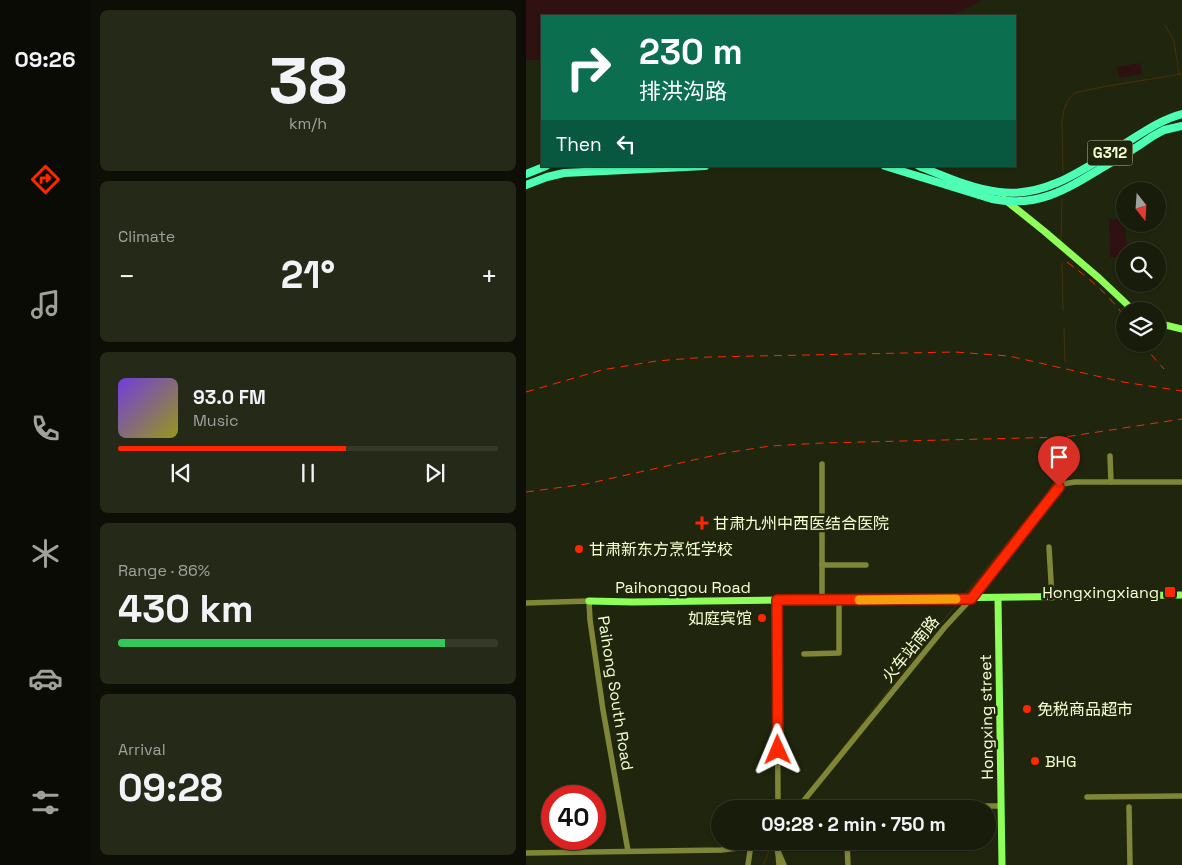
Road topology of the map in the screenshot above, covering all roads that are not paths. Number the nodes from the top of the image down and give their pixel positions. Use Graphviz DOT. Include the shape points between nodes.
graph roads {
  1 [pos="1182,114"];
  2 [pos="1182,126"];
  3 [pos="544,167"];
  4 [pos="686,167"];
  5 [pos="888,167"];
  6 [pos="922,167"];
  7 [pos="526,174"];
  8 [pos="526,185"];
  9 [pos="998,192"];
  10 [pos="1006,202"];
  11 [pos="1124,302"];
  12 [pos="1166,325"];
  13 [pos="1182,329"];
  14 [pos="1110,456"];
  15 [pos="822,464"];
  16 [pos="1111,482"];
  17 [pos="1182,482"];
  18 [pos="1049,547"];
  19 [pos="822,565"];
  20 [pos="866,565"];
  21 [pos="1182,595"];
  22 [pos="1052,598"];
  23 [pos="969,599"];
  24 [pos="998,599"];
  25 [pos="777,600"];
  26 [pos="822,600"];
  27 [pos="839,600"];
  28 [pos="589,601"];
  29 [pos="526,603"];
  30 [pos="804,654"];
  31 [pos="1182,796"];
  32 [pos="1087,797"];
  33 [pos="778,800"];
  34 [pos="804,800"];
  35 [pos="996,806"];
  36 [pos="1001,806"];
  37 [pos="1129,807"];
  38 [pos="711,849"];
  39 [pos="750,850"];
  40 [pos="776,850"];
  41 [pos="778,850"];
  42 [pos="847,850"];
  43 [pos="628,851"];
  44 [pos="526,853"];
  45 [pos="748,865"];
  46 [pos="778,865"];
  47 [pos="784,865"];
  48 [pos="848,865"];
  49 [pos="1002,865"];
  50 [pos="1130,865"];
  1 -- 9 [label="highway, G312" via="1159,122 1055,184"];
  2 -- 10 [label="highway, G312" via="1153,136 1067,189 1039,199"];
  3 -- 7 [label="highway"];
  4 -- 8 [label="highway" via="564,173"];
  5 -- 10 [label="highway, G312"];
  6 -- 9 [label="highway, G312"];
  9 -- 10 [label="main road"];
  10 -- 11 [label="main road"];
  12 -- 13 [label="main road"];
  14 -- 16 [label="street"];
  15 -- 19 [label="street"];
  16 -- 17 [label="street, 火车站南路"];
  16 -- 23 [label="street, 火车站南路" via="1067,483 1059,487"];
  18 -- 22 [label="street"];
  19 -- 20 [label="street"];
  19 -- 26 [label="street"];
  21 -- 22 [label="main road, Paihonggou Road"];
  22 -- 24 [label="main road, Paihonggou Road"];
  23 -- 24 [label="main road, Paihonggou Road"];
  23 -- 27 [label="main road, Paihonggou Road"];
  23 -- 34 [label="street, 火车站南路"];
  24 -- 36 [label="main road, Hongxing street"];
  25 -- 26 [label="main road, Paihonggou Road"];
  25 -- 28 [label="main road, Paihonggou Road"];
  25 -- 33 [label="street"];
  26 -- 27 [label="main road, Paihonggou Road"];
  27 -- 30 [label="street" via="840,653"];
  28 -- 29 [label="street, Paihong South Road"];
  28 -- 43 [label="street, Paihong South Road" via="603,710"];
  31 -- 32 [label="street"];
  35 -- 36 [label="street"];
  36 -- 49 [label="main road, Hongxing street"];
  37 -- 50 [label="street"];
  38 -- 43 [label="street"];
  39 -- 45 [label="street"];
  40 -- 46 [label="street"];
  41 -- 47 [label="street"];
  42 -- 48 [label="street"];
  43 -- 44 [label="street"];
}
